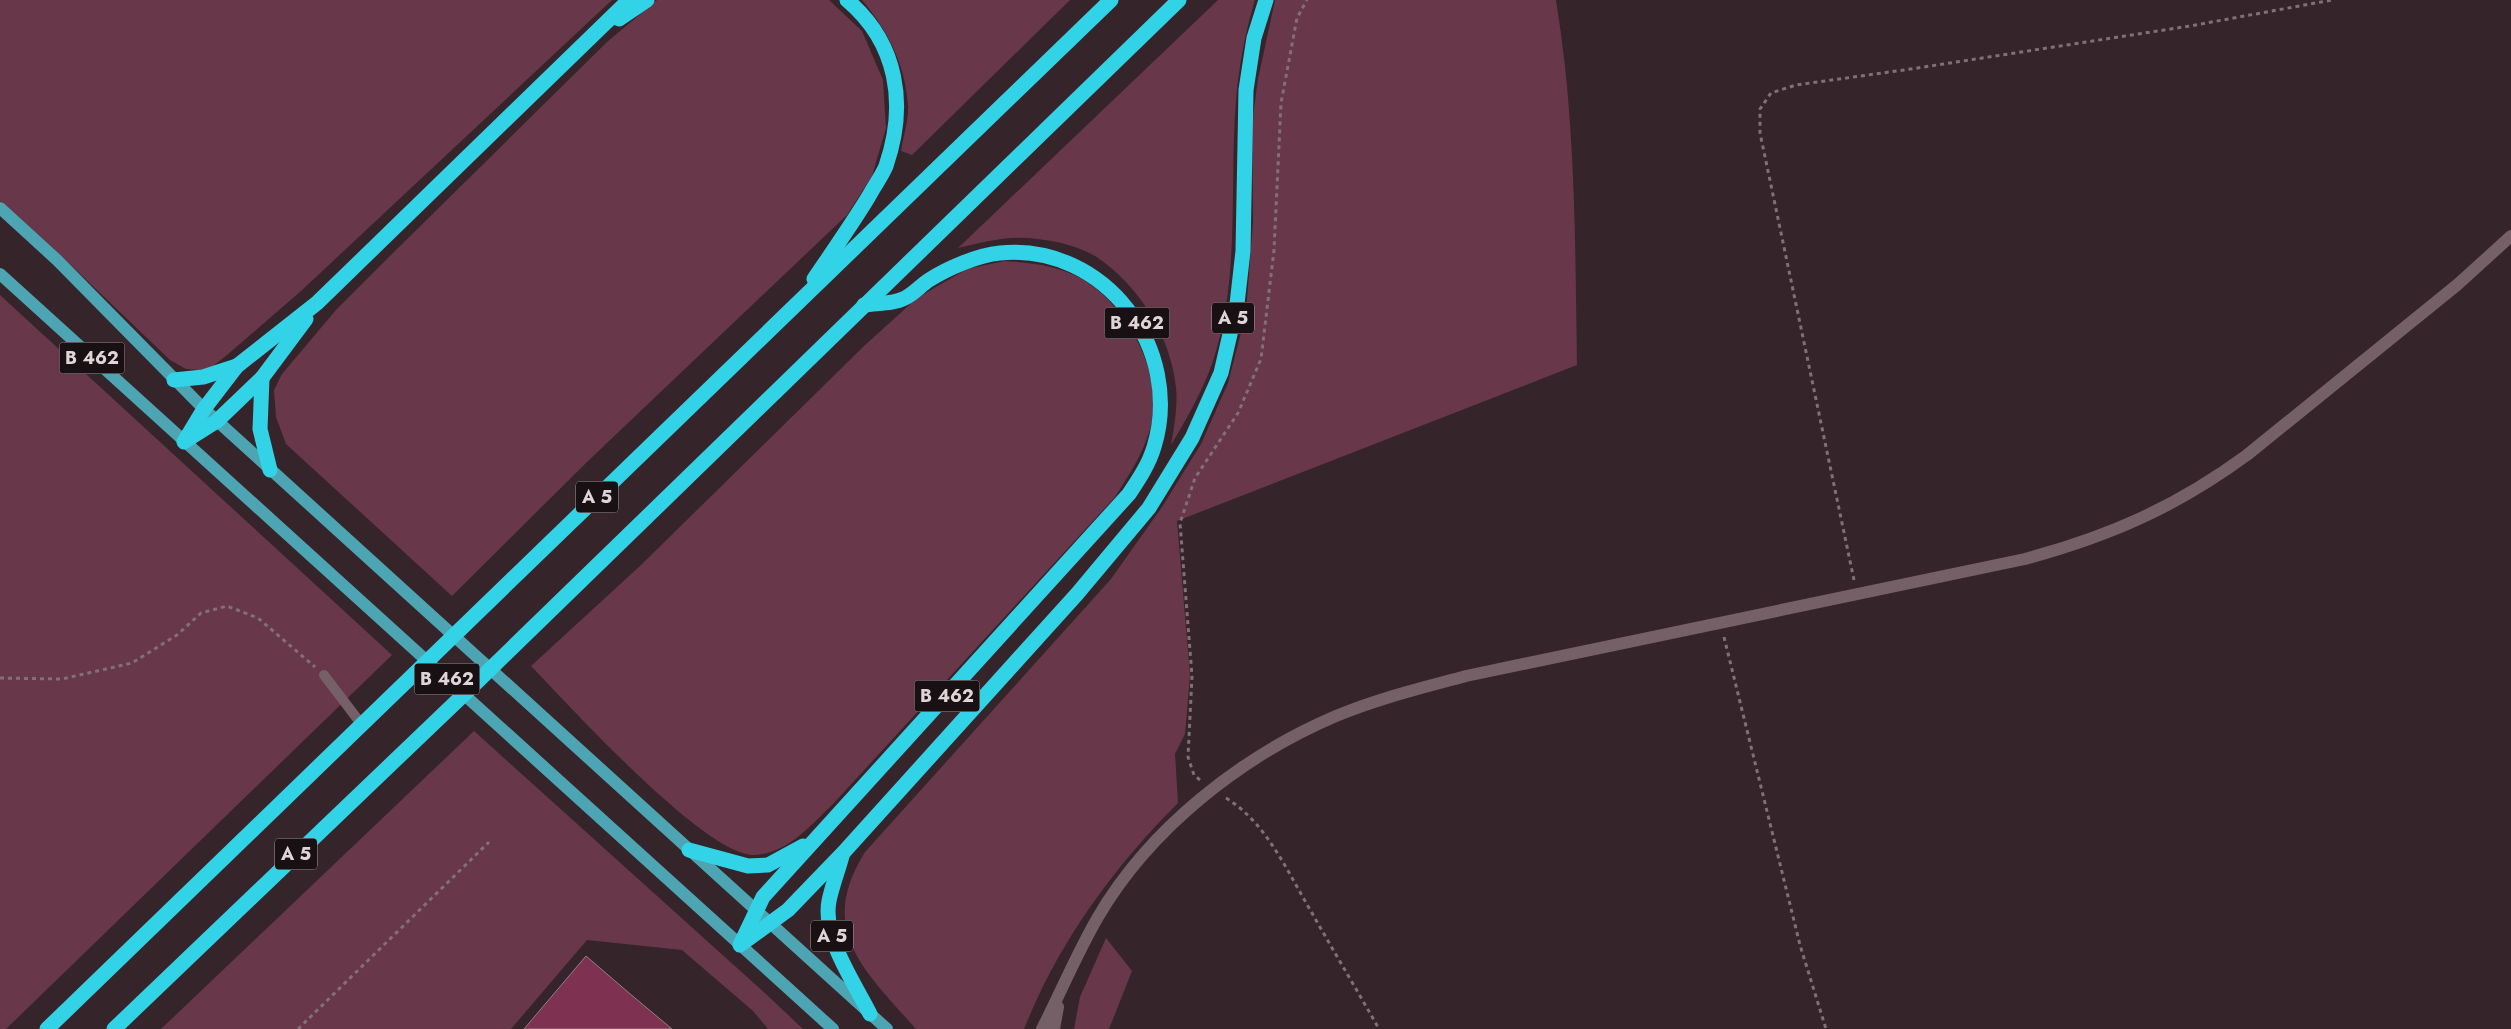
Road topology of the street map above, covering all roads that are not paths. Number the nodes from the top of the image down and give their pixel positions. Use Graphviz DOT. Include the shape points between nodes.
graph roads {
  1 [pos="629,0"];
  2 [pos="647,0"];
  3 [pos="847,0"];
  4 [pos="1111,0"];
  5 [pos="1179,0"];
  6 [pos="1266,0"];
  7 [pos="592,39"];
  8 [pos="0,208"];
  9 [pos="2511,236"];
  10 [pos="0,274"];
  11 [pos="317,303"];
  12 [pos="797,304"];
  13 [pos="864,305"];
  14 [pos="237,366"];
  15 [pos="262,378"];
  16 [pos="174,380"];
  17 [pos="204,409"];
  18 [pos="217,421"];
  19 [pos="184,442"];
  20 [pos="270,470"];
  21 [pos="324,675"];
  22 [pos="362,725"];
  23 [pos="821,835"];
  24 [pos="689,850"];
  25 [pos="843,853"];
  26 [pos="756,911"];
  27 [pos="770,924"];
  28 [pos="740,945"];
  29 [pos="1061,992"];
  30 [pos="870,1014"];
  31 [pos="46,1029"];
  32 [pos="114,1029"];
  33 [pos="833,1029"];
  34 [pos="887,1029"];
  35 [pos="1042,1029"];
  36 [pos="1054,1029"];
  1 -- 7 [label="highway"];
  2 -- 7 [label="highway"];
  3 -- 12 [label="highway, A 5" via="878,36 892,66 897,96 895,128 885,168"];
  4 -- 12 [label="highway, A 5"];
  5 -- 13 [label="highway, A 5"];
  6 -- 25 [label="highway, A 5" via="1254,38 1246,90 1243,251 1237,304 1221,373 1192,438 1149,508"];
  7 -- 11 [label="highway"];
  8 -- 16 [label="main road, B 462" via="88,291"];
  9 -- 29 [label="street" via="2457,286 2215,479 2176,502 2081,544 2025,559 1466,676 1367,704 1282,744 1249,763 1177,818 1134,866 1098,917"];
  10 -- 19 [label="main road, B 462"];
  11 -- 14 [label="highway"];
  11 -- 15 [label="highway"];
  12 -- 22 [label="highway, A 5"];
  13 -- 23 [label="highway, B 462" via="905,298 928,280 955,266 999,253 1035,254 1066,262 1094,277 1124,304 1145,335 1158,370 1160,413 1154,447 1129,494"];
  13 -- 32 [label="highway, A 5"];
  14 -- 16 [label="highway" via="203,377"];
  14 -- 17 [label="highway"];
  15 -- 18 [label="highway"];
  15 -- 20 [label="highway" via="260,429"];
  16 -- 17 [label="main road, B 462"];
  17 -- 18 [label="main road, B 462"];
  17 -- 19 [label="highway"];
  18 -- 19 [label="highway"];
  18 -- 20 [label="main road, B 462"];
  19 -- 28 [label="main road, B 462"];
  20 -- 24 [label="main road, B 462"];
  21 -- 22 [label="lane"];
  22 -- 31 [label="highway, A 5"];
  23 -- 24 [label="highway, B 462" via="768,864 748,866"];
  23 -- 26 [label="highway, B 462" via="763,897"];
  24 -- 26 [label="main road, B 462"];
  25 -- 27 [label="highway, A 5" via="788,910"];
  25 -- 30 [label="highway, A 5" via="829,903 828,923 832,940"];
  26 -- 27 [label="main road, B 462"];
  26 -- 28 [label="highway, B 462"];
  27 -- 28 [label="highway, A 5"];
  27 -- 30 [label="main road, B 462"];
  28 -- 33 [label="main road, B 462"];
  29 -- 35 [label="street"];
  29 -- 36 [label="street"];
  30 -- 34 [label="main road, B 462"];
}
